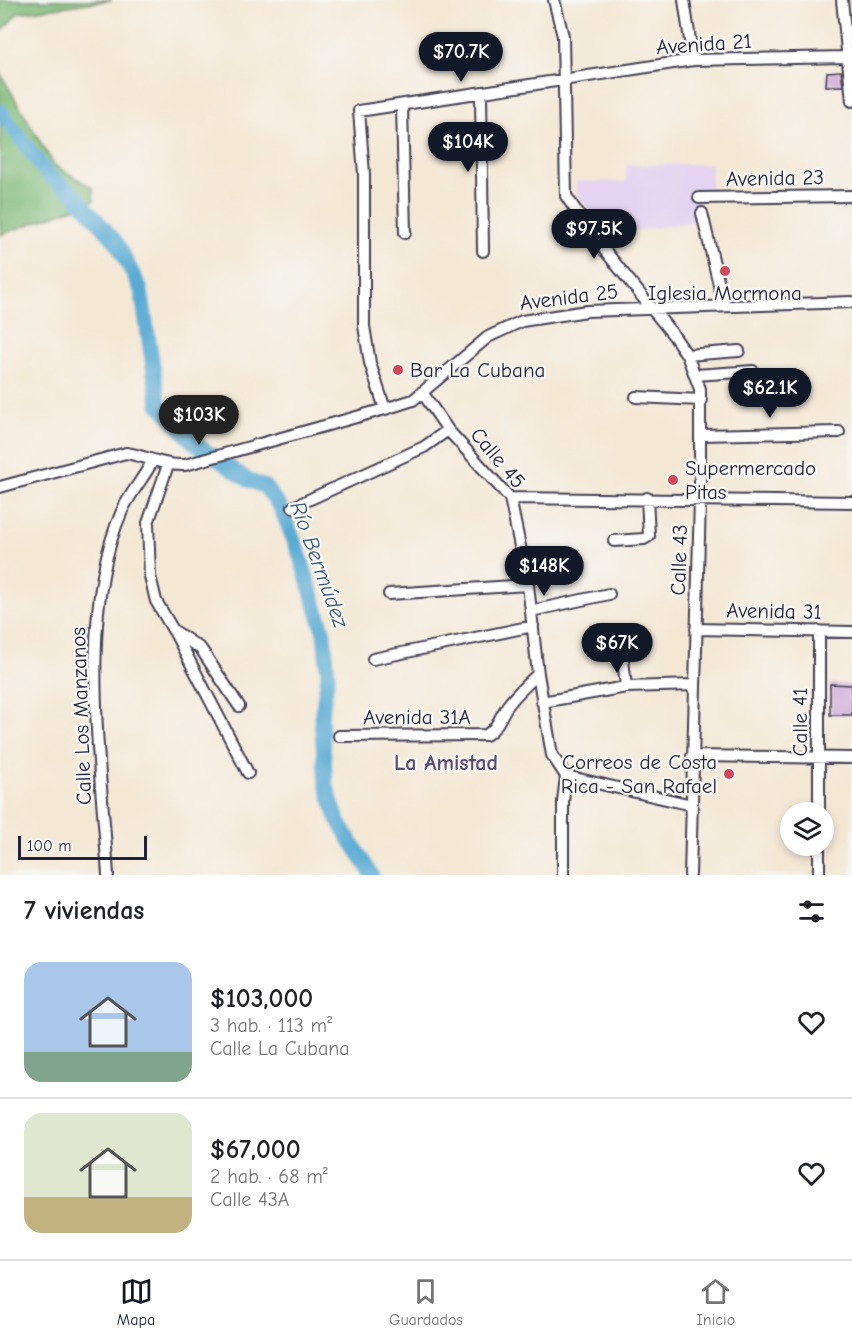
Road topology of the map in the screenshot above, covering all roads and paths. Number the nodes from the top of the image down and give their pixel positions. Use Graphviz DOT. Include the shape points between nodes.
graph roads {
  1 [pos="554,0"];
  2 [pos="684,0"];
  3 [pos="842,0"];
  4 [pos="847,57"];
  5 [pos="693,60"];
  6 [pos="566,81"];
  7 [pos="482,94"];
  8 [pos="852,99"];
  9 [pos="402,106"];
  10 [pos="852,196"];
  11 [pos="699,198"];
  12 [pos="702,213"];
  13 [pos="405,233"];
  14 [pos="483,251"];
  15 [pos="852,302"];
  16 [pos="724,306"];
  17 [pos="651,309"];
  18 [pos="740,351"];
  19 [pos="687,355"];
  20 [pos="753,371"];
  21 [pos="696,375"];
  22 [pos="422,392"];
  23 [pos="636,397"];
  24 [pos="700,400"];
  25 [pos="385,409"];
  26 [pos="448,430"];
  27 [pos="839,432"];
  28 [pos="701,435"];
  29 [pos="153,460"];
  30 [pos="168,465"];
  31 [pos="0,487"];
  32 [pos="510,498"];
  33 [pos="647,498"];
  34 [pos="700,499"];
  35 [pos="852,502"];
  36 [pos="293,507"];
  37 [pos="614,541"];
  38 [pos="528,585"];
  39 [pos="389,594"];
  40 [pos="609,594"];
  41 [pos="531,611"];
  42 [pos="533,627"];
  43 [pos="696,629"];
  44 [pos="173,630"];
  45 [pos="819,631"];
  46 [pos="620,632"];
  47 [pos="852,632"];
  48 [pos="374,659"];
  49 [pos="538,674"];
  50 [pos="695,685"];
  51 [pos="626,687"];
  52 [pos="542,702"];
  53 [pos="239,706"];
  54 [pos="339,736"];
  55 [pos="692,756"];
  56 [pos="819,758"];
  57 [pos="852,758"];
  58 [pos="248,773"];
  59 [pos="566,776"];
  60 [pos="819,802"];
  61 [pos="692,805"];
  62 [pos="819,856"];
  63 [pos="108,875"];
  64 [pos="563,875"];
  65 [pos="690,875"];
  66 [pos="819,875"];
  1 -- 6 [label="street, Calle 43" via="563,36"];
  2 -- 5 [label="street"];
  3 -- 4 [label="street"];
  4 -- 5 [label="street, Avenida 21"];
  4 -- 8 [label="street"];
  5 -- 6 [label="street, Avenida 21"];
  6 -- 7 [label="street, Avenida 21"];
  6 -- 17 [label="street, Calle 43" via="566,196"];
  7 -- 9 [label="street, Avenida 21"];
  7 -- 14 [label="street"];
  9 -- 13 [label="street"];
  9 -- 25 [label="street, Avenida 21" via="359,111 364,174 363,326"];
  10 -- 11 [label="street, Avenida 23"];
  12 -- 16 [label="street"];
  15 -- 16 [label="street, Avenida 25"];
  16 -- 17 [label="street, Avenida 25"];
  17 -- 19 [label="street, Calle 43"];
  17 -- 22 [label="street, Avenida 25" via="551,315 512,324 479,344"];
  18 -- 19 [label="street"];
  19 -- 21 [label="street, Calle 43"];
  20 -- 21 [label="street"];
  21 -- 24 [label="street, Calle 43"];
  22 -- 25 [label="street, Avenida 25" via="412,400"];
  22 -- 26 [label="street, Calle 45"];
  23 -- 24 [label="street"];
  24 -- 28 [label="street, Calle 43"];
  25 -- 30 [label="street, Avenida 25" via="185,465"];
  26 -- 32 [label="street, Calle 45"];
  26 -- 36 [label="street" via="424,447"];
  27 -- 28 [label="street"];
  28 -- 34 [label="street, Calle 43"];
  29 -- 30 [label="street, Avenida 25"];
  29 -- 31 [label="street, Avenida 25" via="126,453"];
  29 -- 63 [label="street, Calle Los Manzanos" via="122,510 96,614"];
  30 -- 44 [label="street" via="150,512 148,553 156,601"];
  32 -- 33 [label="street"];
  32 -- 38 [label="street, Calle 45"];
  33 -- 34 [label="street"];
  33 -- 37 [label="street" via="649,536"];
  34 -- 35 [label="street"];
  34 -- 43 [label="street, Calle 43"];
  38 -- 39 [label="street"];
  38 -- 41 [label="street, Calle 45"];
  40 -- 41 [label="street"];
  41 -- 42 [label="street, Calle 45"];
  42 -- 48 [label="street"];
  42 -- 49 [label="street, Calle 45"];
  43 -- 45 [label="street, Avenida 31"];
  43 -- 50 [label="street, Calle 43"];
  44 -- 53 [label="street" via="201,649"];
  44 -- 58 [label="street"];
  45 -- 47 [label="street, Avenida 31"];
  45 -- 56 [label="street, Calle 41"];
  46 -- 51 [label="street"];
  49 -- 52 [label="street, Calle 45"];
  49 -- 54 [label="street, Avenida 31A" via="486,735"];
  50 -- 51 [label="street"];
  50 -- 55 [label="street, Calle 43"];
  51 -- 52 [label="street"];
  52 -- 59 [label="street, Calle 45" via="552,755"];
  55 -- 56 [label="street"];
  55 -- 61 [label="street, Calle 43"];
  56 -- 57 [label="street"];
  56 -- 60 [label="street, Calle 41"];
  59 -- 61 [label="street"];
  59 -- 64 [label="street"];
  61 -- 65 [label="street, Calle 43"];
  62 -- 66 [label="street"];
}
